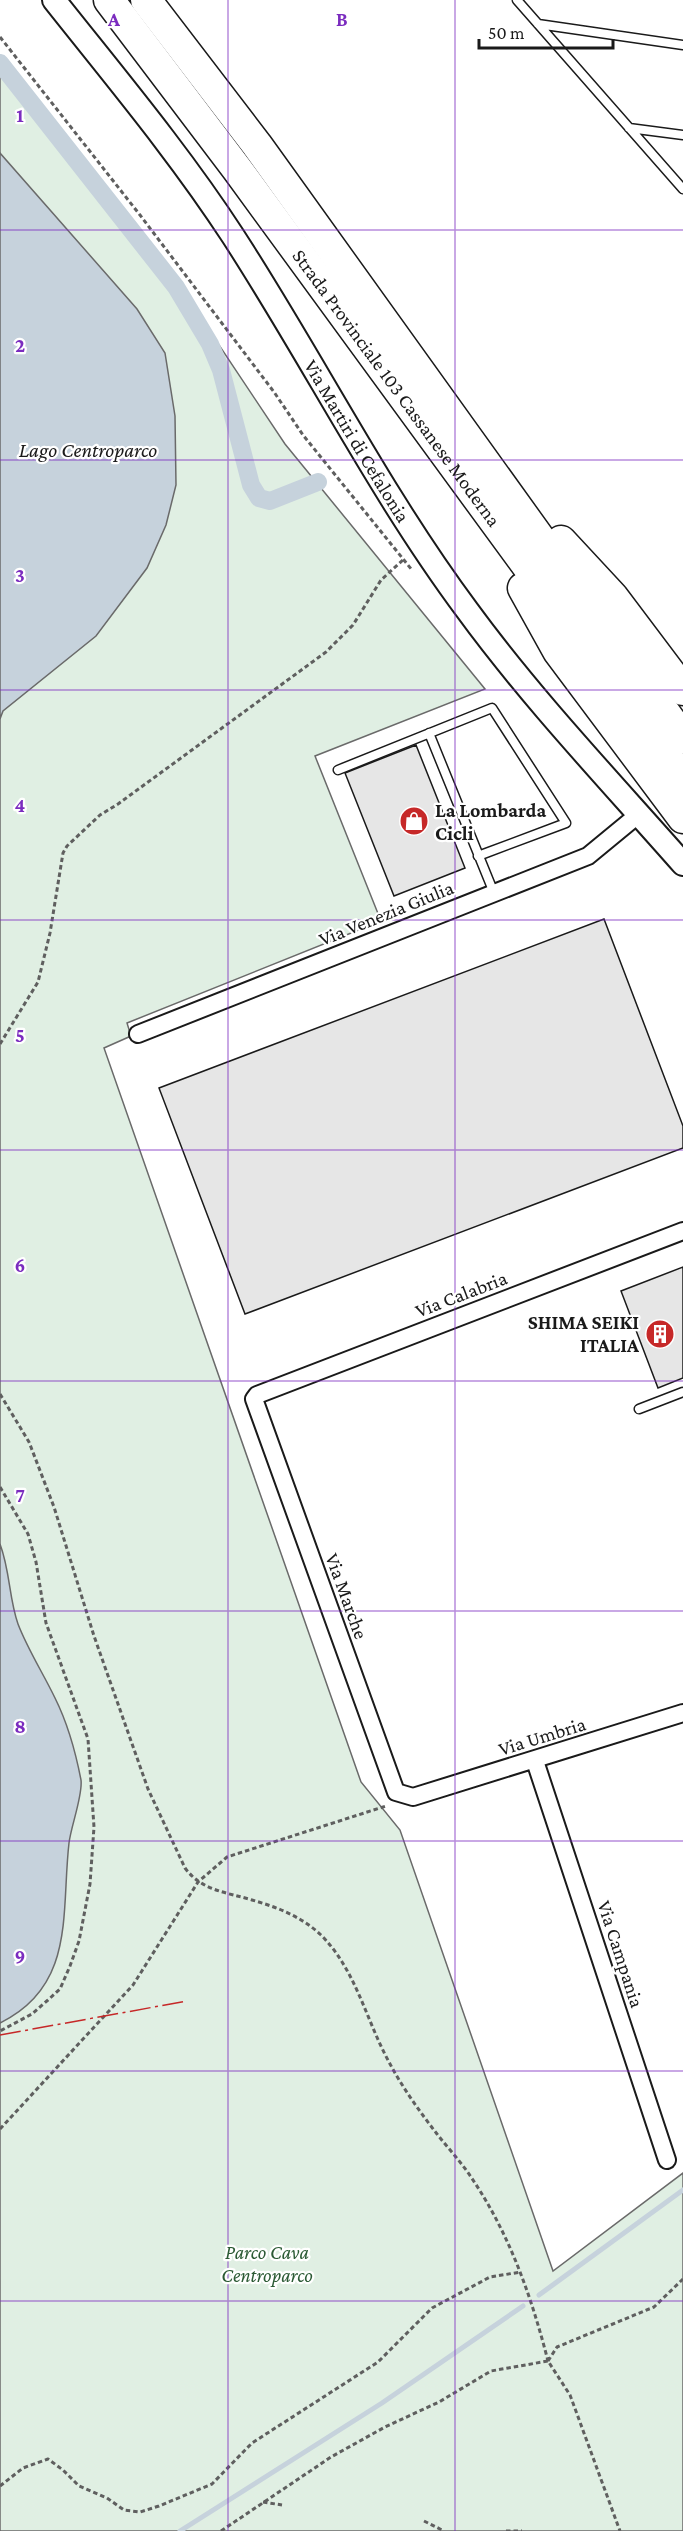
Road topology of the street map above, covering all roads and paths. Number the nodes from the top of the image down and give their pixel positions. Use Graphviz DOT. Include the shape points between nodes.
graph roads {
  1 [pos="54,0"];
  2 [pos="109,0"];
  3 [pos="146,0"];
  4 [pos="517,0"];
  5 [pos="538,24"];
  6 [pos="0,38"];
  7 [pos="683,45"];
  8 [pos="628,128"];
  9 [pos="683,135"];
  10 [pos="683,189"];
  11 [pos="484,458"];
  12 [pos="459,476"];
  13 [pos="683,690"];
  14 [pos="429,733"];
  15 [pos="683,738"];
  16 [pos="338,770"];
  17 [pos="683,779"];
  18 [pos="639,814"];
  19 [pos="683,818"];
  20 [pos="478,856"];
  21 [pos="683,864"];
  22 [pos="494,893"];
  23 [pos="138,1034"];
  24 [pos="0,1044"];
  25 [pos="683,1231"];
  26 [pos="683,1392"];
  27 [pos="0,1395"];
  28 [pos="255,1397"];
  29 [pos="639,1409"];
  30 [pos="0,1487"];
  31 [pos="683,1713"];
  32 [pos="536,1761"];
  33 [pos="413,1797"];
  34 [pos="198,1882"];
  35 [pos="0,2031"];
  36 [pos="0,2129"];
  37 [pos="667,2160"];
  38 [pos="521,2272"];
  39 [pos="683,2279"];
  40 [pos="548,2361"];
  41 [pos="1,2484"];
  42 [pos="263,2502"];
  43 [pos="282,2505"];
  44 [pos="424,2521"];
  45 [pos="221,2531"];
  46 [pos="444,2531"];
  47 [pos="506,2531"];
  48 [pos="522,2531"];
  49 [pos="620,2531"];
  1 -- 18 [label="street, Via Martiri di Cefalonia" via="232,234 390,496 467,611"];
  2 -- 12 [label="highway, Strada Provinciale 103 Cassanese Moderna" via="237,169"];
  3 -- 11 [label="highway, Strada Provinciale 103 Cassanese Moderna" via="257,145"];
  4 -- 5 [label="lane"];
  5 -- 7 [label="lane"];
  5 -- 8 [label="lane"];
  6 -- 24 [label="path" via="140,214 303,435 404,559 381,580 353,625 326,652 100,815 67,846 60,862 38,982"];
  8 -- 9 [label="lane"];
  8 -- 10 [label="lane"];
  11 -- 13 [label="highway" via="613,597"];
  11 -- 15 [label="highway, Strada Provinciale 103 Cassanese Moderna"];
  12 -- 17 [label="highway, Strada Provinciale 103 Cassanese Moderna"];
  12 -- 19 [label="highway" via="558,651"];
  14 -- 16 [label="lane"];
  14 -- 20 [label="lane"];
  14 -- 20 [label="lane" via="492,708 566,823"];
  18 -- 21 [label="street, Via Martiri di Cefalonia"];
  18 -- 22 [label="street, Via Venezia Giulia" via="588,856"];
  20 -- 22 [label="lane"];
  22 -- 23 [label="street, Via Venezia Giulia"];
  25 -- 28 [label="street, Via Calabria"];
  26 -- 29 [label="lane"];
  27 -- 34 [label="path" via="29,1442 54,1507 148,1789 176,1853"];
  28 -- 33 [label="street, Via Marche" via="393,1787 400,1794"];
  30 -- 35 [label="path" via="28,1534 46,1623 88,1739 93,1827 90,1884 79,1941 67,1974 60,1989 32,2014"];
  31 -- 32 [label="street, Via Umbria"];
  32 -- 33 [label="street, Via Umbria"];
  32 -- 37 [label="street, Via Campania"];
  33 -- 34 [label="path" via="227,1857"];
  34 -- 36 [label="path" via="133,1985"];
  34 -- 38 [label="path" via="304,1921 339,1954 389,2062 430,2125 471,2175"];
  38 -- 40 [label="path"];
  38 -- 41 [label="path" via="490,2277 432,2308 378,2362 252,2443 212,2484 140,2512 124,2510 79,2486 48,2459 23,2468"];
  39 -- 40 [label="path" via="654,2307 557,2347"];
  40 -- 42 [label="path" via="490,2371 439,2402 331,2457"];
  40 -- 49 [label="path" via="570,2395"];
  42 -- 43 [label="path"];
  42 -- 45 [label="path"];
  44 -- 46 [label="path"];
  47 -- 48 [label="path"];
}
